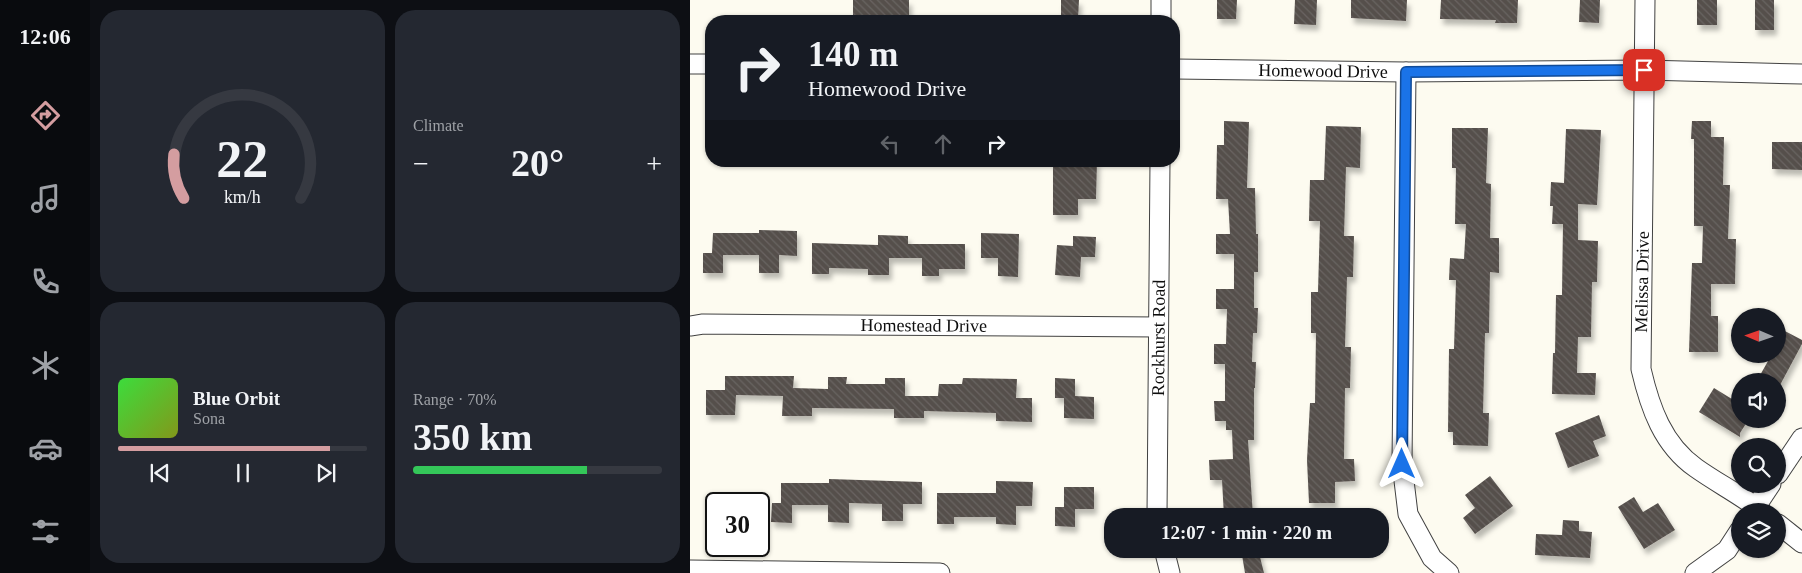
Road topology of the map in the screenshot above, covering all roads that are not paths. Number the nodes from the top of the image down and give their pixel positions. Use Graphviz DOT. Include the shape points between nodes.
graph roads {
  1 [pos="1161,0"];
  2 [pos="1645,0"];
  3 [pos="1161,15"];
  4 [pos="690,64"];
  5 [pos="705,64"];
  6 [pos="1180,69"];
  7 [pos="1644,70"];
  8 [pos="1406,72"];
  9 [pos="1802,74"];
  10 [pos="1160,167"];
  11 [pos="690,326"];
  12 [pos="1158,327"];
  13 [pos="1802,438"];
  14 [pos="1786,462"];
  15 [pos="1746,503"];
  16 [pos="1157,508"];
  17 [pos="1786,530"];
  18 [pos="1802,543"];
  19 [pos="1731,544"];
  20 [pos="1166,558"];
  21 [pos="690,570"];
  22 [pos="940,573"];
  23 [pos="1170,573"];
  24 [pos="1449,573"];
  25 [pos="1695,573"];
  1 -- 3 [label="street"];
  2 -- 7 [label="street, Melissa Drive"];
  4 -- 5 [label="street"];
  6 -- 8 [label="street, Homewood Drive"];
  7 -- 8 [label="street, Homewood Drive"];
  7 -- 9 [label="street, Homewood Drive"];
  7 -- 15 [label="street, Melissa Drive" via="1642,369 1646,388 1662,432 1676,450"];
  8 -- 24 [label="street" via="1402,464 1408,514 1432,558"];
  10 -- 12 [label="street, Rockhurst Road"];
  11 -- 12 [label="street, Homestead Drive"];
  12 -- 16 [label="street, Rockhurst Road"];
  13 -- 14 [label="street"];
  17 -- 18 [label="street"];
  19 -- 25 [label="street"];
  20 -- 23 [label="street"];
  21 -- 22 [label="street"];
}
